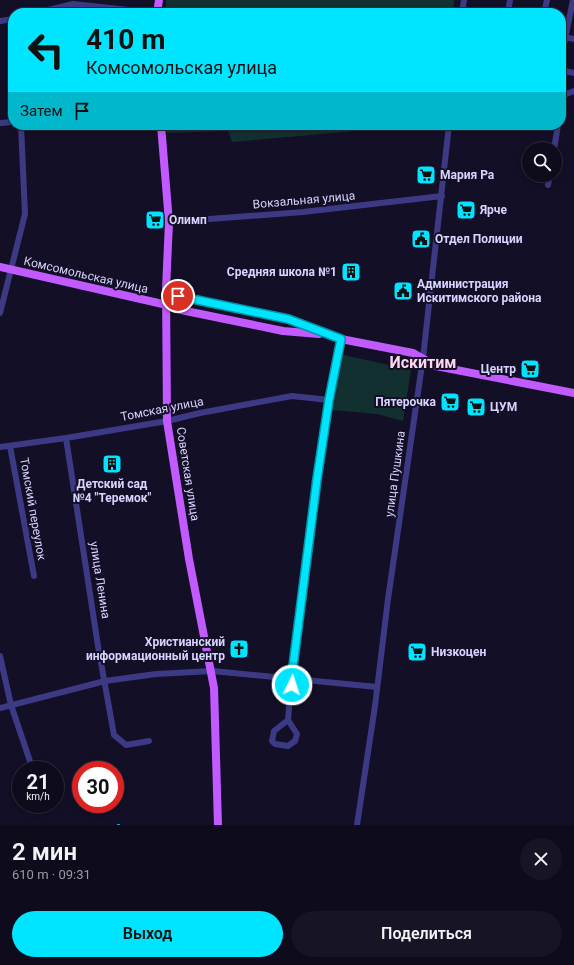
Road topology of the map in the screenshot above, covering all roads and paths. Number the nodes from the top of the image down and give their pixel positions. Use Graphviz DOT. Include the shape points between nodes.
graph roads {
  1 [pos="573,0"];
  2 [pos="57,8"];
  3 [pos="110,8"];
  4 [pos="566,32"];
  5 [pos="21,130"];
  6 [pos="161,130"];
  7 [pos="449,130"];
  8 [pos="557,130"];
  9 [pos="555,142"];
  10 [pos="549,182"];
  11 [pos="548,185"];
  12 [pos="442,196"];
  13 [pos="169,222"];
  14 [pos="0,267"];
  15 [pos="11,270"];
  16 [pos="167,305"];
  17 [pos="0,313"];
  18 [pos="328,334"];
  19 [pos="341,339"];
  20 [pos="423,358"];
  21 [pos="574,393"];
  22 [pos="329,400"];
  23 [pos="167,421"];
  24 [pos="66,438"];
  25 [pos="10,446"];
  26 [pos="0,447"];
  27 [pos="34,576"];
  28 [pos="0,656"];
  29 [pos="212,671"];
  30 [pos="292,679"];
  31 [pos="105,681"];
  32 [pos="376,687"];
  33 [pos="11,705"];
  34 [pos="0,708"];
  35 [pos="288,720"];
  36 [pos="149,742"];
  37 [pos="30,761"];
  38 [pos="218,825"];
  39 [pos="357,825"];
  1 -- 4 [label="street"];
  2 -- 3 [label="street" via="73,4"];
  5 -- 15 [label="street" via="25,214"];
  6 -- 13 [label="main road, Советская улица"];
  7 -- 12 [label="street, улица Пушкина"];
  8 -- 9 [label="street"];
  10 -- 11 [label="street"];
  12 -- 13 [label="street, Вокзальная улица" via="303,212"];
  12 -- 20 [label="street, улица Пушкина"];
  13 -- 16 [label="main road, Советская улица"];
  14 -- 15 [label="main road, Комсомольская улица"];
  15 -- 16 [label="main road, Комсомольская улица"];
  15 -- 17 [label="street"];
  16 -- 18 [label="main road, Комсомольская улица" via="176,310 283,332"];
  16 -- 18 [label="main road, Комсомольская улица" via="178,296 288,319"];
  16 -- 23 [label="main road, Советская улица"];
  18 -- 19 [label="main road, Комсомольская улица"];
  19 -- 20 [label="main road, Комсомольская улица" via="413,353"];
  19 -- 22 [label="street"];
  20 -- 21 [label="main road, Комсомольская улица" via="436,366"];
  20 -- 32 [label="street, улица Пушкина"];
  22 -- 23 [label="street, Томская улица" via="292,396"];
  22 -- 30 [label="street"];
  23 -- 24 [label="street, Томская улица"];
  23 -- 29 [label="main road, Советская улица" via="189,559"];
  24 -- 25 [label="street, Томская улица"];
  24 -- 31 [label="street, улица Ленина"];
  25 -- 26 [label="street, Томская улица"];
  25 -- 27 [label="street, Томский переулок"];
  28 -- 33 [label="street"];
  29 -- 30 [label="street"];
  29 -- 31 [label="street" via="156,674"];
  29 -- 38 [label="main road, Советская улица"];
  30 -- 32 [label="street"];
  30 -- 35 [label="street"];
  31 -- 33 [label="street"];
  31 -- 36 [label="street, улица Ленина" via="114,735 126,745"];
  32 -- 39 [label="street, улица Пушкина"];
  33 -- 34 [label="street"];
  33 -- 37 [label="street"];
  35 -- 35 [label="street" via="274,731 272,741 275,744 288,746 295,741 297,734"];
}
